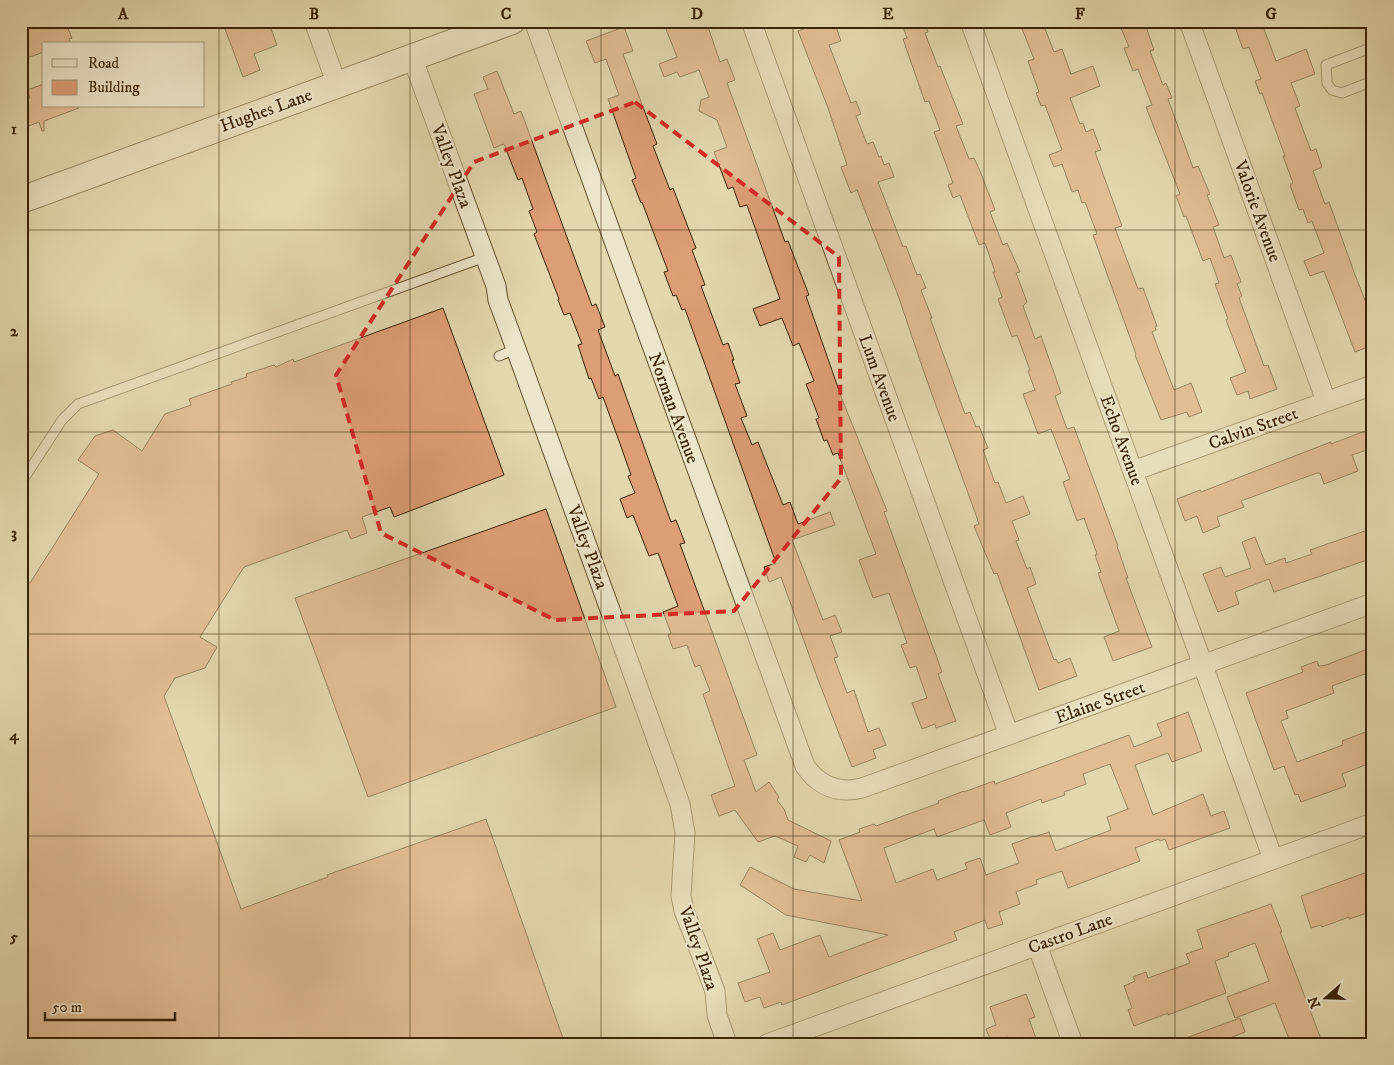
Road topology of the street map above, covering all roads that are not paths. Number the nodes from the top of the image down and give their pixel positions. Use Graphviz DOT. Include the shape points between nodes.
graph roads {
  1 [pos="314,21"];
  2 [pos="512,21"];
  3 [pos="534,21"];
  4 [pos="752,21"];
  5 [pos="970,21"];
  6 [pos="1189,21"];
  7 [pos="1373,47"];
  8 [pos="412,57"];
  9 [pos="1373,81"];
  10 [pos="337,85"];
  11 [pos="21,200"];
  12 [pos="485,257"];
  13 [pos="1373,384"];
  14 [pos="1326,401"];
  15 [pos="1133,471"];
  16 [pos="21,483"];
  17 [pos="1373,603"];
  18 [pos="1203,665"];
  19 [pos="1009,735"];
  20 [pos="826,786"];
  21 [pos="1373,823"];
  22 [pos="1273,859"];
  23 [pos="1037,945"];
  24 [pos="726,1044"];
  25 [pos="767,1044"];
  26 [pos="1073,1044"];
  1 -- 10 [label="street"];
  2 -- 8 [label="street, Hughes Lane"];
  3 -- 20 [label="street, Norman Avenue" via="805,766 812,777"];
  4 -- 19 [label="street, Lum Avenue"];
  5 -- 15 [label="street, Echo Avenue"];
  6 -- 14 [label="street, Valorie Avenue"];
  7 -- 9 [label="lane" via="1326,65 1326,82 1332,90 1342,92"];
  8 -- 10 [label="street, Hughes Lane"];
  8 -- 12 [label="street, Valley Plaza"];
  10 -- 11 [label="street, Hughes Lane"];
  12 -- 16 [label="lane" via="78,404 62,420"];
  12 -- 24 [label="street, Valley Plaza" via="496,286 508,353 680,804 685,833 681,896 715,991 717,1014"];
  13 -- 14 [label="street, Calvin Street"];
  14 -- 15 [label="street, Calvin Street"];
  15 -- 18 [label="street, Echo Avenue"];
  17 -- 18 [label="street, Elaine Street"];
  18 -- 19 [label="street, Elaine Street"];
  18 -- 22 [label="street, Echo Avenue"];
  19 -- 20 [label="street, Elaine Street" via="862,788 839,790"];
  21 -- 22 [label="street, Castro Lane"];
  22 -- 23 [label="street, Castro Lane"];
  23 -- 25 [label="street, Castro Lane"];
  23 -- 26 [label="street"];
}
